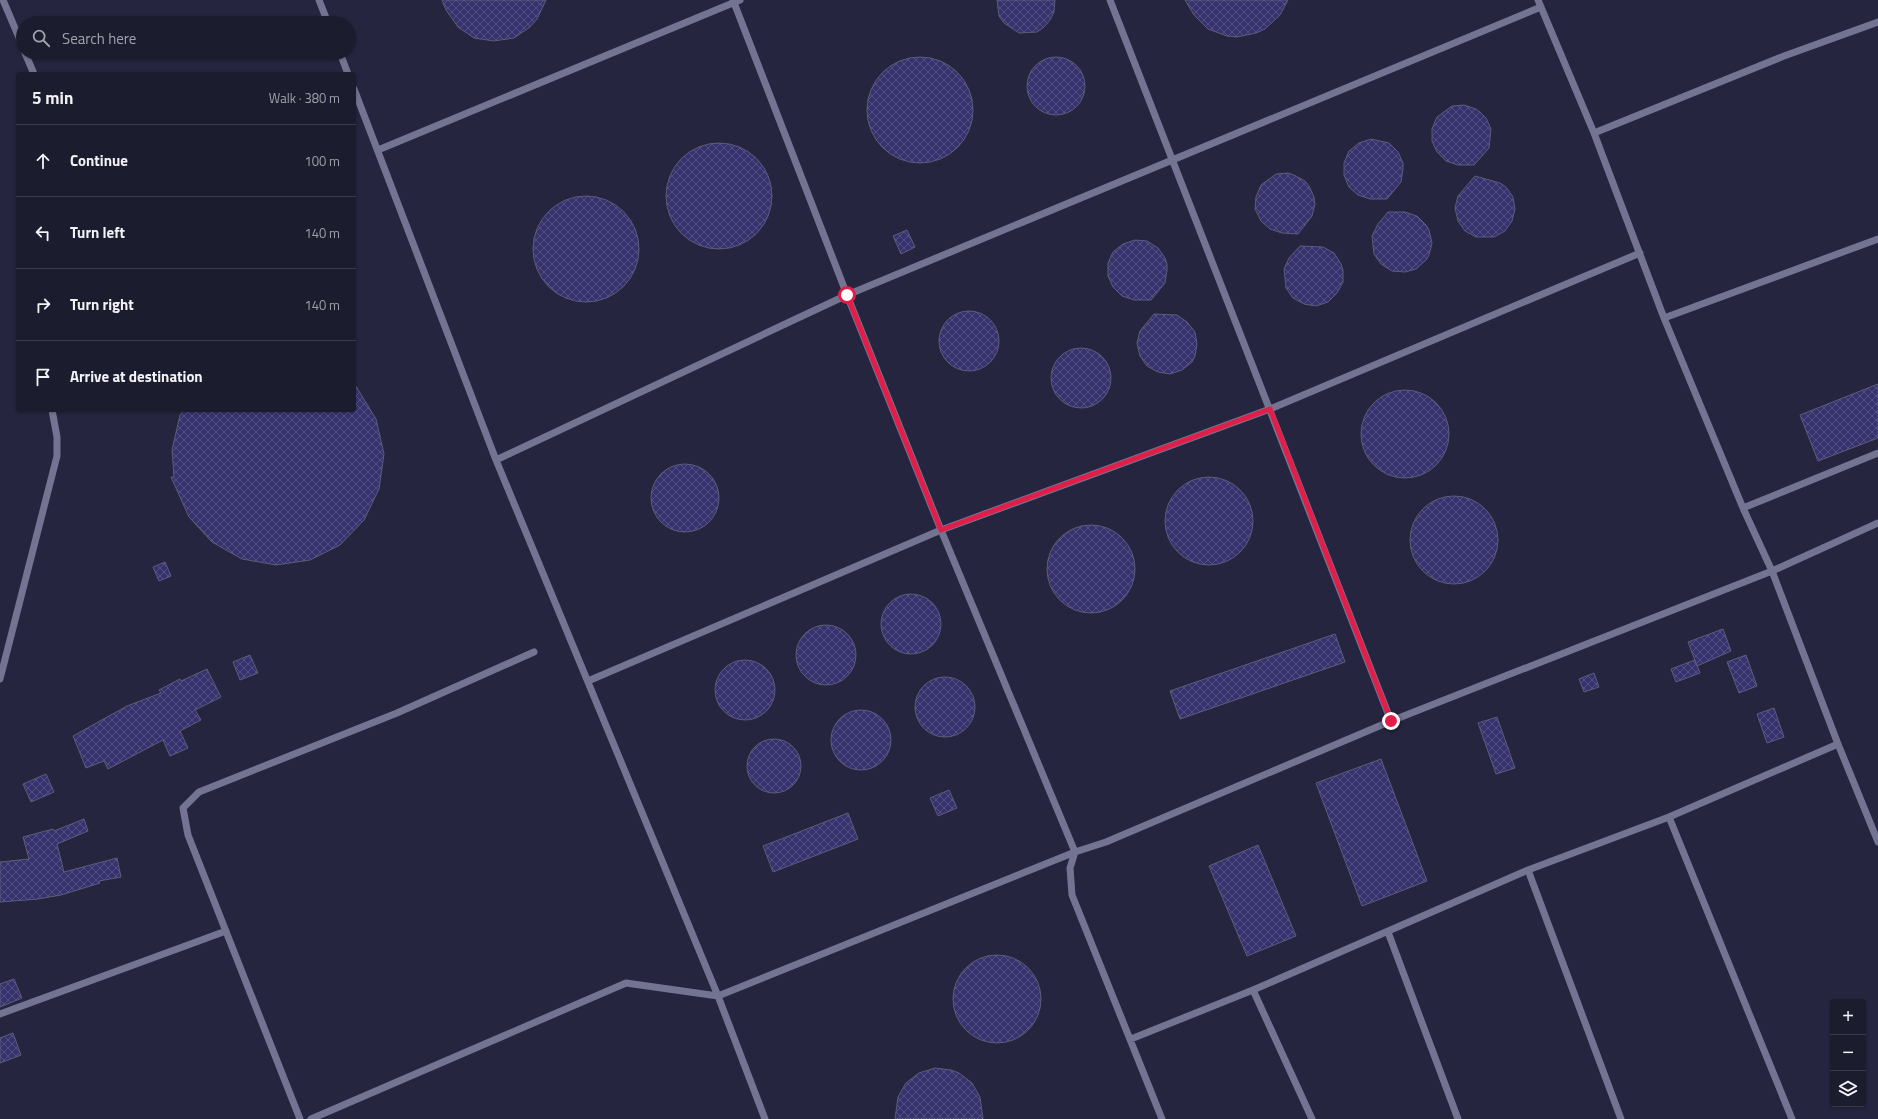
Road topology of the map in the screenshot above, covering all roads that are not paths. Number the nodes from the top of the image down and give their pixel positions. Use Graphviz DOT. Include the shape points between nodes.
graph roads {
  1 [pos="3,0"];
  2 [pos="319,0"];
  3 [pos="1110,0"];
  4 [pos="736,1"];
  5 [pos="1539,4"];
  6 [pos="325,16"];
  7 [pos="1878,22"];
  8 [pos="16,31"];
  9 [pos="29,60"];
  10 [pos="343,60"];
  11 [pos="33,72"];
  12 [pos="347,72"];
  13 [pos="356,94"];
  14 [pos="1594,133"];
  15 [pos="378,150"];
  16 [pos="1173,160"];
  17 [pos="1878,239"];
  18 [pos="1640,253"];
  19 [pos="847,295"];
  20 [pos="1664,318"];
  21 [pos="1270,409"];
  22 [pos="52,412"];
  23 [pos="1878,453"];
  24 [pos="496,460"];
  25 [pos="1743,508"];
  26 [pos="1878,523"];
  27 [pos="941,530"];
  28 [pos="1772,571"];
  29 [pos="534,652"];
  30 [pos="0,679"];
  31 [pos="588,681"];
  32 [pos="1391,721"];
  33 [pos="1838,744"];
  34 [pos="1669,817"];
  35 [pos="1878,842"];
  36 [pos="1075,852"];
  37 [pos="1528,870"];
  38 [pos="226,932"];
  39 [pos="1388,932"];
  40 [pos="1253,990"];
  41 [pos="718,996"];
  42 [pos="0,1014"];
  43 [pos="1131,1040"];
  44 [pos="300,1119"];
  45 [pos="311,1119"];
  46 [pos="765,1119"];
  47 [pos="1162,1119"];
  48 [pos="1312,1119"];
  49 [pos="1458,1119"];
  50 [pos="1621,1119"];
  51 [pos="1792,1119"];
  1 -- 8 [label="lane"];
  2 -- 6 [label="lane"];
  3 -- 16 [label="lane"];
  4 -- 15 [label="lane"];
  4 -- 19 [label="lane"];
  5 -- 14 [label="lane"];
  5 -- 16 [label="lane"];
  7 -- 14 [label="lane" via="1784,56"];
  9 -- 11 [label="lane"];
  10 -- 12 [label="lane"];
  13 -- 15 [label="lane"];
  14 -- 18 [label="lane"];
  15 -- 24 [label="lane"];
  16 -- 19 [label="lane"];
  16 -- 21 [label="lane"];
  17 -- 20 [label="lane"];
  18 -- 20 [label="lane"];
  18 -- 21 [label="lane"];
  19 -- 24 [label="lane"];
  19 -- 27 [label="lane"];
  20 -- 25 [label="lane"];
  21 -- 27 [label="lane"];
  21 -- 32 [label="lane"];
  22 -- 30 [label="lane" via="57,456"];
  23 -- 25 [label="lane"];
  24 -- 31 [label="lane"];
  25 -- 28 [label="lane"];
  26 -- 28 [label="lane"];
  27 -- 31 [label="lane"];
  27 -- 36 [label="lane"];
  28 -- 32 [label="lane"];
  28 -- 33 [label="lane"];
  29 -- 38 [label="lane" via="396,713 199,792 184,808 188,835"];
  31 -- 41 [label="lane"];
  32 -- 36 [label="lane" via="1106,842"];
  33 -- 34 [label="lane"];
  33 -- 35 [label="lane"];
  34 -- 37 [label="lane"];
  34 -- 51 [label="lane"];
  36 -- 41 [label="lane"];
  36 -- 43 [label="lane" via="1070,868 1072,896"];
  37 -- 39 [label="lane"];
  37 -- 50 [label="lane"];
  38 -- 42 [label="lane"];
  38 -- 44 [label="lane"];
  39 -- 40 [label="lane"];
  39 -- 49 [label="lane"];
  40 -- 43 [label="lane"];
  40 -- 48 [label="lane"];
  41 -- 45 [label="lane" via="626,983"];
  41 -- 46 [label="lane"];
  43 -- 47 [label="lane"];
}
